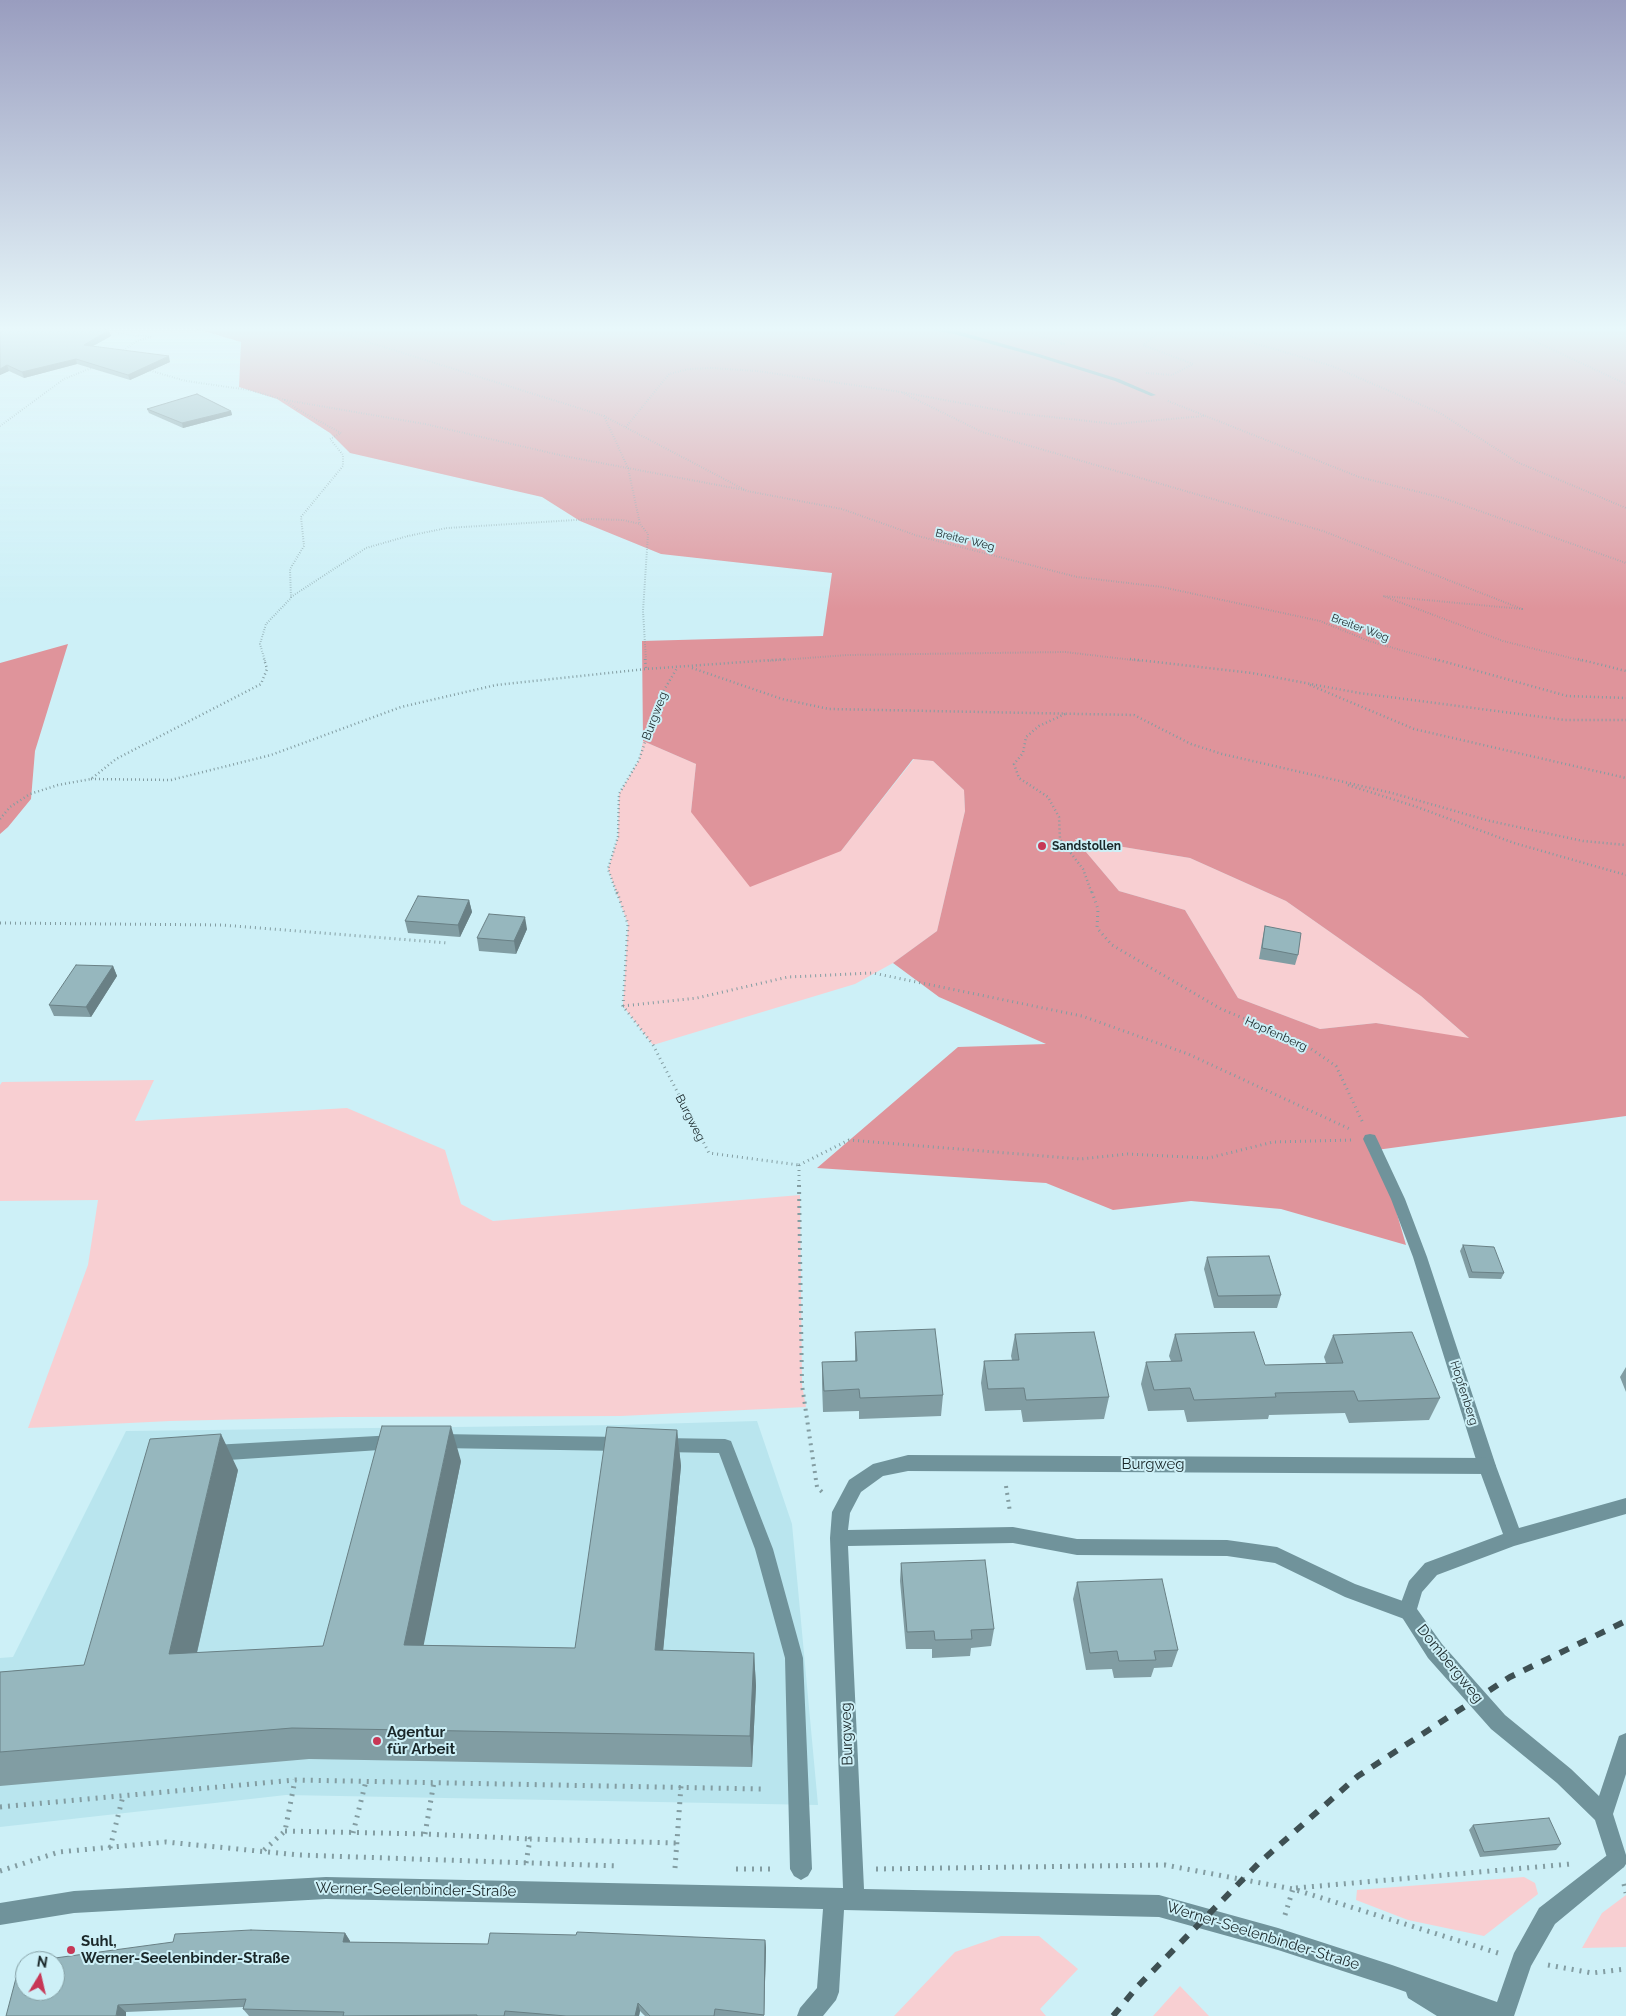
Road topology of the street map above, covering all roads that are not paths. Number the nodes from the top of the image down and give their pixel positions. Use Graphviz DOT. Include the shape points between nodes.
graph roads {
  1 [pos="1370,1139"];
  2 [pos="192,1454"];
  3 [pos="1487,1466"];
  4 [pos="1626,1506"];
  5 [pos="839,1538"];
  6 [pos="1514,1538"];
  7 [pos="1407,1611"];
  8 [pos="1626,1743"];
  9 [pos="1604,1814"];
  10 [pos="801,1869"];
  11 [pos="844,1899"];
  12 [pos="0,1914"];
  13 [pos="1392,1976"];
  14 [pos="808,2016"];
  15 [pos="1458,2016"];
  16 [pos="1503,2016"];
  1 -- 3 [label="street, Hopfenberg" via="1420,1257"];
  2 -- 10 [label="street" via="421,1441 724,1446 764,1549 794,1658"];
  3 -- 5 [label="street, Burgweg" via="908,1463 879,1469 856,1486 841,1512"];
  3 -- 6 [label="street, Hopfenberg"];
  4 -- 6 [label="street"];
  5 -- 7 [label="street" via="1013,1535 1078,1547 1227,1548 1277,1555 1351,1591"];
  5 -- 11 [label="street, Burgweg" via="853,1869"];
  6 -- 7 [label="street" via="1431,1569 1415,1587"];
  7 -- 9 [label="street, Dombergweg" via="1435,1651 1498,1722"];
  8 -- 9 [label="street"];
  9 -- 16 [label="street" via="1617,1860 1547,1916 1522,1961"];
  11 -- 12 [label="street, Werner-Seelenbinder-Straße" via="326,1888 74,1902"];
  11 -- 13 [label="street, Werner-Seelenbinder-Straße" via="1159,1906 1278,1939"];
  11 -- 14 [label="street" via="828,1992"];
  13 -- 15 [label="street"];
  13 -- 16 [label="street, Werner-Seelenbinder-Straße"];
}
